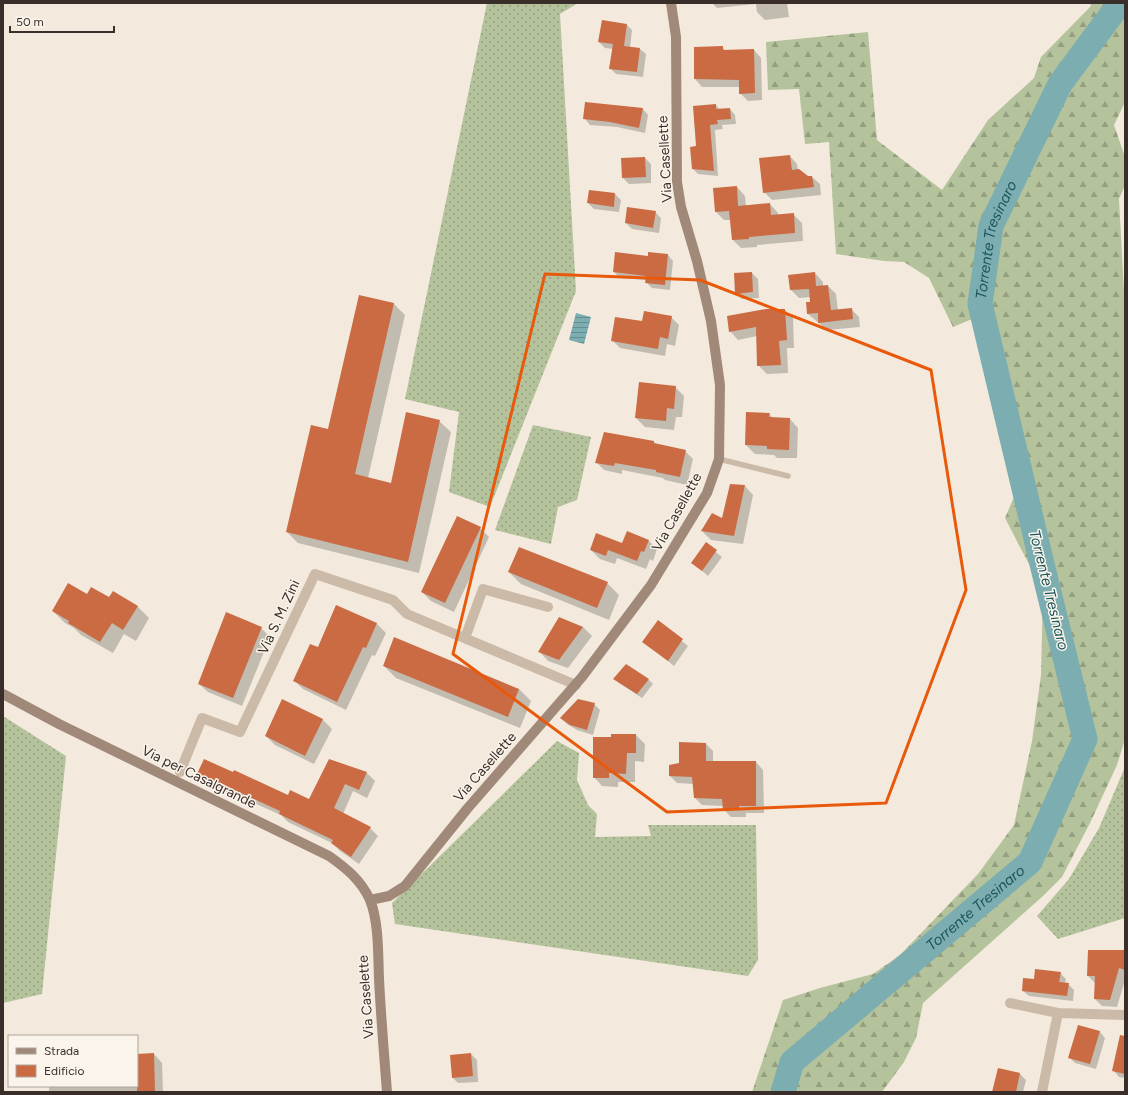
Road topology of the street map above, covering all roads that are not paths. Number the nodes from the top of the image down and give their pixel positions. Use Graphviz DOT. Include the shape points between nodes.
graph roads {
  1 [pos="671,3"];
  2 [pos="719,459"];
  3 [pos="788,476"];
  4 [pos="548,607"];
  5 [pos="465,638"];
  6 [pos="576,684"];
  7 [pos="3,694"];
  8 [pos="180,772"];
  9 [pos="370,900"];
  10 [pos="1010,1003"];
  11 [pos="1058,1013"];
  12 [pos="1125,1015"];
  13 [pos="387,1092"];
  14 [pos="1042,1092"];
  1 -- 2 [label="street, Via Casellette" via="676,37 677,182 681,207 711,321 720,385"];
  2 -- 3 [label="lane"];
  2 -- 6 [label="street, Via Casellette" via="707,493 651,585"];
  4 -- 5 [label="street" via="483,589"];
  5 -- 6 [label="street, Via S. M. Zini"];
  5 -- 8 [label="street, Via S. M. Zini" via="407,614 393,600 315,574 240,732 202,718"];
  6 -- 9 [label="street, Via Casellette" via="467,808 405,886 389,896"];
  7 -- 9 [label="street, Via per Casalgrande" via="329,856 355,876"];
  9 -- 13 [label="street, Via Caselette" via="376,932"];
  10 -- 11 [label="street"];
  11 -- 12 [label="street"];
  11 -- 14 [label="street"];
}
